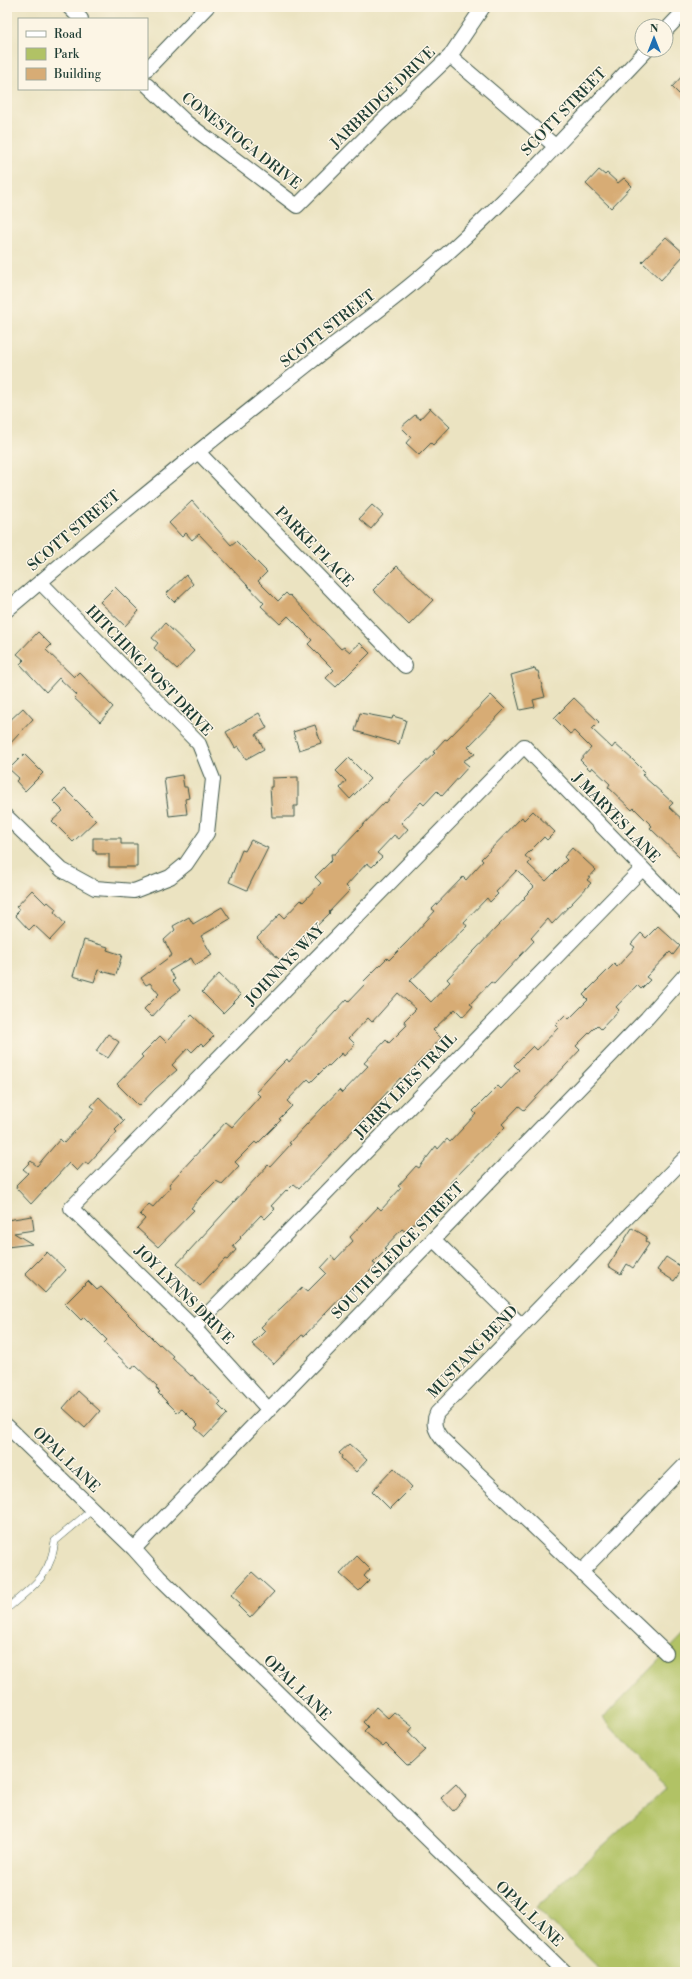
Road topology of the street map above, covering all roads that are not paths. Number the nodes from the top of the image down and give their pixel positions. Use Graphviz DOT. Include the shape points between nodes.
graph roads {
  1 [pos="69,7"];
  2 [pos="207,7"];
  3 [pos="483,7"];
  4 [pos="685,10"];
  5 [pos="80,18"];
  6 [pos="674,22"];
  7 [pos="450,56"];
  8 [pos="639,58"];
  9 [pos="148,68"];
  10 [pos="148,86"];
  11 [pos="555,146"];
  12 [pos="297,206"];
  13 [pos="199,453"];
  14 [pos="40,582"];
  15 [pos="7,610"];
  16 [pos="405,666"];
  17 [pos="524,746"];
  18 [pos="7,817"];
  19 [pos="642,869"];
  20 [pos="685,912"];
  21 [pos="685,975"];
  22 [pos="685,1158"];
  23 [pos="71,1208"];
  24 [pos="433,1239"];
  25 [pos="522,1326"];
  26 [pos="194,1328"];
  27 [pos="269,1410"];
  28 [pos="7,1426"];
  29 [pos="685,1464"];
  30 [pos="93,1509"];
  31 [pos="134,1549"];
  32 [pos="581,1572"];
  33 [pos="7,1606"];
  34 [pos="666,1653"];
  35 [pos="564,1972"];
  1 -- 5 [label="street"];
  2 -- 9 [label="street"];
  3 -- 7 [label="street, JARBRIDGE DRIVE"];
  4 -- 6 [label="street"];
  7 -- 11 [label="street"];
  7 -- 12 [label="street, JARBRIDGE DRIVE"];
  8 -- 11 [label="street, SCOTT STREET"];
  10 -- 12 [label="street, CONESTOGA DRIVE" via="188,123"];
  11 -- 13 [label="street, SCOTT STREET" via="490,214 433,266"];
  13 -- 14 [label="street, SCOTT STREET"];
  13 -- 16 [label="street, PARKE PLACE"];
  14 -- 15 [label="street, SCOTT STREET"];
  14 -- 18 [label="street, HITCHING POST DRIVE" via="199,744 213,779 207,833 186,864 170,877 134,891 95,888 62,870"];
  17 -- 19 [label="street, J MARYES LANE"];
  17 -- 23 [label="street, JOHNNYS WAY"];
  19 -- 20 [label="street, J MARYES LANE"];
  19 -- 26 [label="street, JERRY LEES TRAIL"];
  21 -- 24 [label="street, SOUTH SLEDGE STREET" via="647,1018"];
  22 -- 25 [label="street, MUSTANG BEND"];
  23 -- 26 [label="street, JOY LYNNS DRIVE"];
  24 -- 25 [label="street"];
  24 -- 27 [label="street, SOUTH SLEDGE STREET"];
  25 -- 32 [label="street, MUSTANG BEND" via="437,1413 435,1428 442,1438"];
  26 -- 27 [label="street, JOY LYNNS DRIVE"];
  27 -- 31 [label="street, SOUTH SLEDGE STREET"];
  28 -- 30 [label="street, OPAL LANE"];
  29 -- 32 [label="street"];
  30 -- 31 [label="street, OPAL LANE"];
  30 -- 33 [label="lane" via="55,1542 54,1554 43,1578"];
  31 -- 35 [label="street, OPAL LANE" via="330,1745"];
  32 -- 34 [label="street, MUSTANG BEND"];
}
